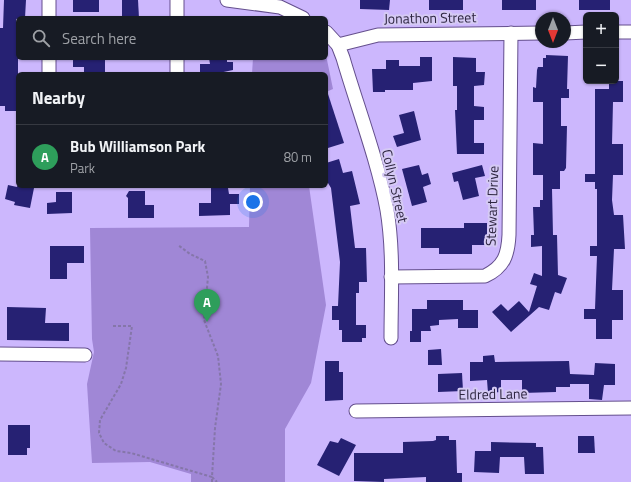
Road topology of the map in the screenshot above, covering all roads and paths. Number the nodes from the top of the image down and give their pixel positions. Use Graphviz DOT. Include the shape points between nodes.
graph roads {
  1 [pos="49,0"];
  2 [pos="177,0"];
  3 [pos="227,0"];
  4 [pos="49,16"];
  5 [pos="177,16"];
  6 [pos="299,16"];
  7 [pos="583,32"];
  8 [pos="619,32"];
  9 [pos="631,32"];
  10 [pos="510,33"];
  11 [pos="535,33"];
  12 [pos="571,33"];
  13 [pos="328,34"];
  14 [pos="338,45"];
  15 [pos="49,60"];
  16 [pos="177,60"];
  17 [pos="49,72"];
  18 [pos="177,72"];
  19 [pos="178,245"];
  20 [pos="391,277"];
  21 [pos="113,326"];
  22 [pos="391,338"];
  23 [pos="0,354"];
  24 [pos="85,355"];
  25 [pos="631,408"];
  26 [pos="356,411"];
  27 [pos="212,477"];
  28 [pos="212,482"];
  29 [pos="216,482"];
  1 -- 4 [label="street"];
  2 -- 5 [label="street"];
  3 -- 6 [label="street" via="280,7"];
  7 -- 12 [label="street"];
  8 -- 9 [label="street"];
  10 -- 11 [label="street, Jonathon Street"];
  10 -- 14 [label="street, Jonathon Street" via="378,35"];
  10 -- 20 [label="street, Stewart Drive" via="509,235 508,252 503,263 496,271 485,276"];
  13 -- 14 [label="street"];
  14 -- 20 [label="street, Collyn Street" via="386,210"];
  15 -- 17 [label="street"];
  16 -- 18 [label="street"];
  19 -- 27 [label="path" via="205,261 208,277 204,320 218,356 221,384"];
  20 -- 22 [label="street, Collyn Street"];
  21 -- 27 [label="path" via="132,326 121,384 100,420 99,433 104,443 116,451"];
  23 -- 24 [label="street"];
  25 -- 26 [label="street, Eldred Lane"];
  27 -- 28 [label="path"];
  27 -- 29 [label="path"];
}
